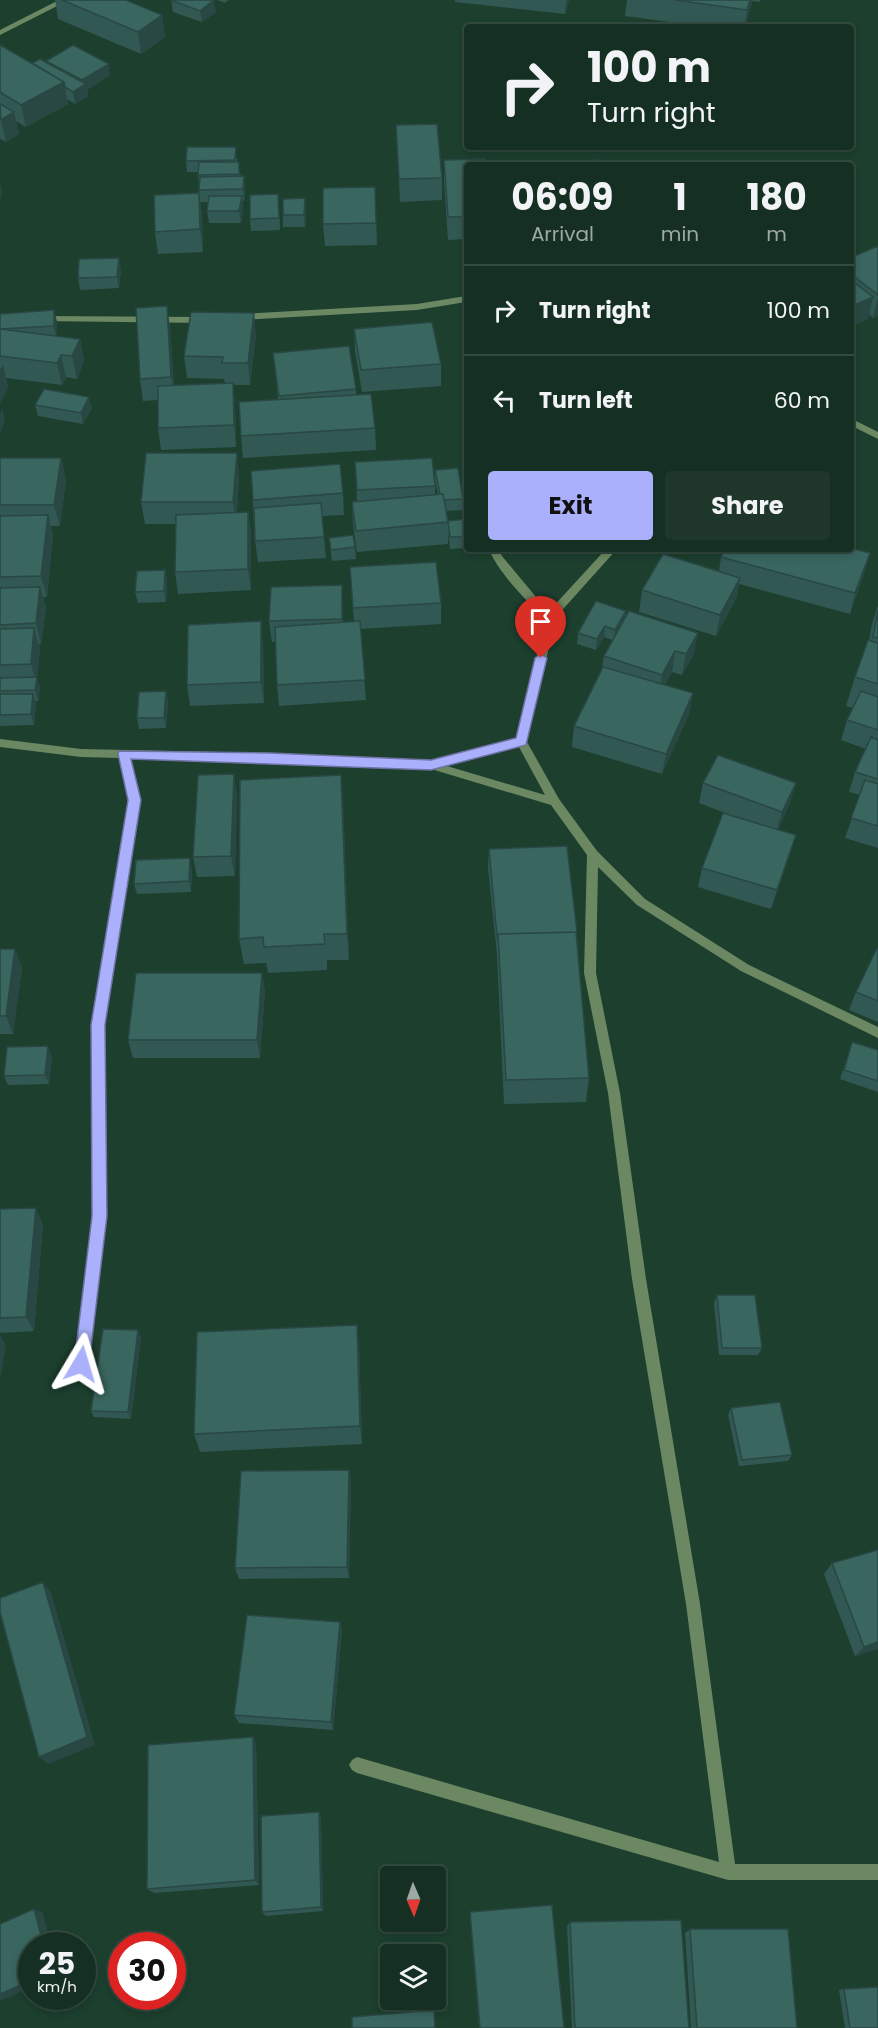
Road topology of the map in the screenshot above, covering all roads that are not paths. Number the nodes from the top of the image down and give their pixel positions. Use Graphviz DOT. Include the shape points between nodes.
graph roads {
  1 [pos="65,0"];
  2 [pos="0,33"];
  3 [pos="464,299"];
  4 [pos="229,318"];
  5 [pos="32,319"];
  6 [pos="218,319"];
  7 [pos="854,423"];
  8 [pos="878,436"];
  9 [pos="495,552"];
  10 [pos="609,552"];
  11 [pos="551,616"];
  12 [pos="522,742"];
  13 [pos="0,743"];
  14 [pos="124,754"];
  15 [pos="431,765"];
  16 [pos="555,802"];
  17 [pos="593,854"];
  18 [pos="878,1033"];
  19 [pos="81,1364"];
  20 [pos="357,1765"];
  21 [pos="728,1872"];
  22 [pos="878,1872"];
  1 -- 2 [label="street"];
  3 -- 4 [label="street" via="417,307"];
  5 -- 6 [label="street"];
  7 -- 8 [label="street"];
  9 -- 11 [label="street" via="537,606"];
  10 -- 11 [label="street"];
  11 -- 12 [label="street"];
  12 -- 15 [label="street"];
  12 -- 16 [label="street"];
  13 -- 14 [label="street"];
  14 -- 15 [label="street"];
  14 -- 19 [label="street" via="134,800 98,1025 99,1216"];
  15 -- 16 [label="street"];
  16 -- 17 [label="street"];
  17 -- 18 [label="street" via="641,902 745,968"];
  17 -- 21 [label="street" via="590,973 614,1093 639,1279 693,1604"];
  20 -- 21 [label="street"];
  21 -- 22 [label="street"];
}
